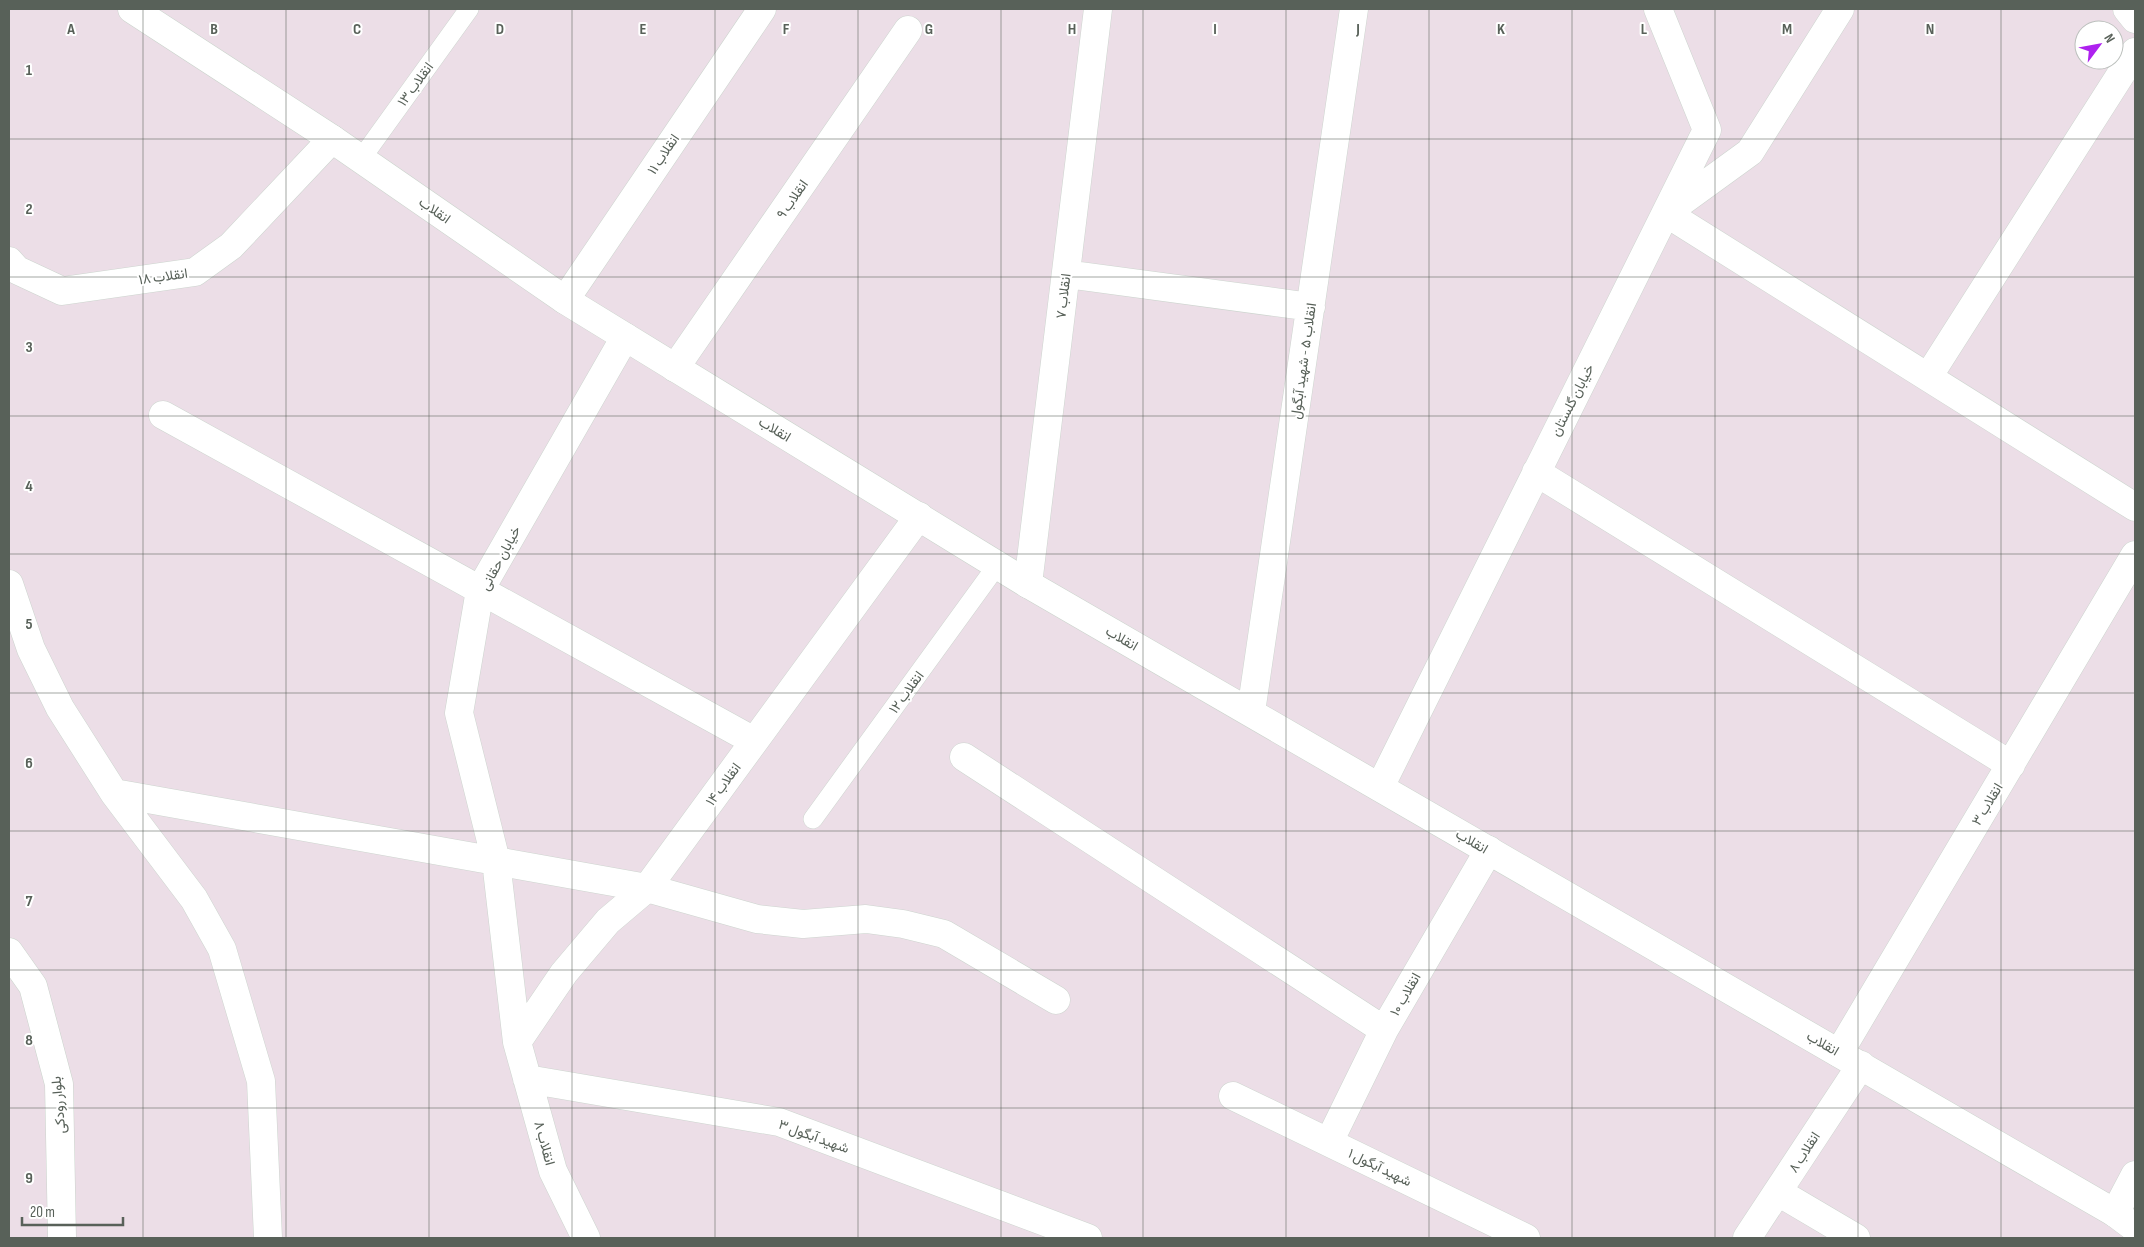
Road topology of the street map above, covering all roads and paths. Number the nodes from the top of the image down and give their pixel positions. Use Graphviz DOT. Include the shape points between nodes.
graph roads {
  1 [pos="132,9"];
  2 [pos="469,9"];
  3 [pos="762,9"];
  4 [pos="1098,9"];
  5 [pos="1354,9"];
  6 [pos="1658,9"];
  7 [pos="1840,9"];
  8 [pos="2127,9"];
  9 [pos="2135,19"];
  10 [pos="908,30"];
  11 [pos="2135,52"];
  12 [pos="332,138"];
  13 [pos="362,159"];
  14 [pos="1666,213"];
  15 [pos="9,261"];
  16 [pos="1066,274"];
  17 [pos="565,300"];
  18 [pos="1311,307"];
  19 [pos="625,337"];
  20 [pos="675,368"];
  21 [pos="1928,377"];
  22 [pos="163,415"];
  23 [pos="1536,472"];
  24 [pos="2135,507"];
  25 [pos="919,516"];
  26 [pos="2135,555"];
  27 [pos="998,564"];
  28 [pos="9,584"];
  29 [pos="1028,584"];
  30 [pos="480,590"];
  31 [pos="1251,712"];
  32 [pos="754,741"];
  33 [pos="964,757"];
  34 [pos="2011,765"];
  35 [pos="1380,786"];
  36 [pos="114,793"];
  37 [pos="814,819"];
  38 [pos="1489,850"];
  39 [pos="496,861"];
  40 [pos="647,888"];
  41 [pos="9,952"];
  42 [pos="1056,1000"];
  43 [pos="1384,1030"];
  44 [pos="517,1042"];
  45 [pos="1850,1059"];
  46 [pos="527,1079"];
  47 [pos="1232,1096"];
  48 [pos="1329,1142"];
  49 [pos="2135,1174"];
  50 [pos="1778,1192"];
  51 [pos="2125,1221"];
  52 [pos="62,1238"];
  53 [pos="268,1238"];
  54 [pos="586,1238"];
  55 [pos="1088,1238"];
  56 [pos="1526,1238"];
  57 [pos="1747,1238"];
  58 [pos="1856,1238"];
  1 -- 12 [label="street, انقلاب"];
  2 -- 13 [label="lane, انقلاب ۱۳"];
  3 -- 17 [label="street, انقلاب ۱۱"];
  4 -- 16 [label="street, انقلاب ۷"];
  5 -- 18 [label="street, انقلاب ۵ - شهید آبگول"];
  6 -- 14 [label="street, خیابان گلستان" via="1707,130"];
  7 -- 14 [label="street" via="1750,152"];
  8 -- 9 [label="street"];
  10 -- 20 [label="street, انقلاب ۹"];
  11 -- 21 [label="street"];
  12 -- 13 [label="street, انقلاب"];
  12 -- 15 [label="street, انقلاب ۱۸" via="231,246 196,272 62,291 17,270"];
  13 -- 17 [label="street, انقلاب"];
  14 -- 21 [label="street"];
  14 -- 23 [label="street, خیابان گلستان"];
  16 -- 18 [label="street"];
  16 -- 29 [label="street, انقلاب ۷"];
  17 -- 19 [label="street, انقلاب"];
  18 -- 31 [label="street, انقلاب ۵ - شهید آبگول"];
  19 -- 20 [label="street, انقلاب"];
  19 -- 30 [label="street, خیابان حقانی"];
  20 -- 25 [label="street, انقلاب"];
  21 -- 24 [label="street"];
  22 -- 30 [label="street"];
  23 -- 34 [label="street"];
  23 -- 35 [label="street, خیابان گلستان"];
  25 -- 27 [label="street, انقلاب"];
  25 -- 32 [label="street, انقلاب ۱۴"];
  26 -- 34 [label="street, انقلاب ۳"];
  27 -- 29 [label="street, انقلاب"];
  27 -- 37 [label="lane, انقلاب ۱۲"];
  28 -- 36 [label="street" via="31,649 60,708"];
  29 -- 31 [label="street, انقلاب"];
  30 -- 32 [label="street"];
  30 -- 39 [label="street, خیابان حقانی" via="459,713"];
  31 -- 35 [label="street, انقلاب"];
  32 -- 40 [label="street, انقلاب ۱۴"];
  33 -- 43 [label="street"];
  34 -- 45 [label="street, انقلاب ۳"];
  35 -- 38 [label="street, انقلاب"];
  36 -- 39 [label="street"];
  36 -- 53 [label="street" via="194,899 222,949 261,1080"];
  38 -- 43 [label="street, انقلاب ۱۰"];
  38 -- 45 [label="street, انقلاب"];
  39 -- 40 [label="street"];
  39 -- 44 [label="street, خیابان حقانی"];
  40 -- 42 [label="street" via="757,920 803,924 866,919 944,934"];
  40 -- 44 [label="street, انقلاب ۱۴" via="608,921 564,973"];
  41 -- 52 [label="street, بلوار رودکی" via="33,986 59,1084"];
  43 -- 48 [label="street, انقلاب ۱۰"];
  44 -- 46 [label="street, انقلاب ۸"];
  45 -- 50 [label="street, انقلاب ۸"];
  45 -- 51 [label="street, انقلاب"];
  46 -- 54 [label="street, انقلاب ۸" via="553,1171"];
  46 -- 55 [label="street, شهید آبگول ۳" via="779,1122"];
  47 -- 48 [label="street, شهید آبگول ۱"];
  48 -- 56 [label="street, شهید آبگول ۱"];
  49 -- 51 [label="street"];
  50 -- 57 [label="street, انقلاب ۸"];
  50 -- 58 [label="street"];
}
